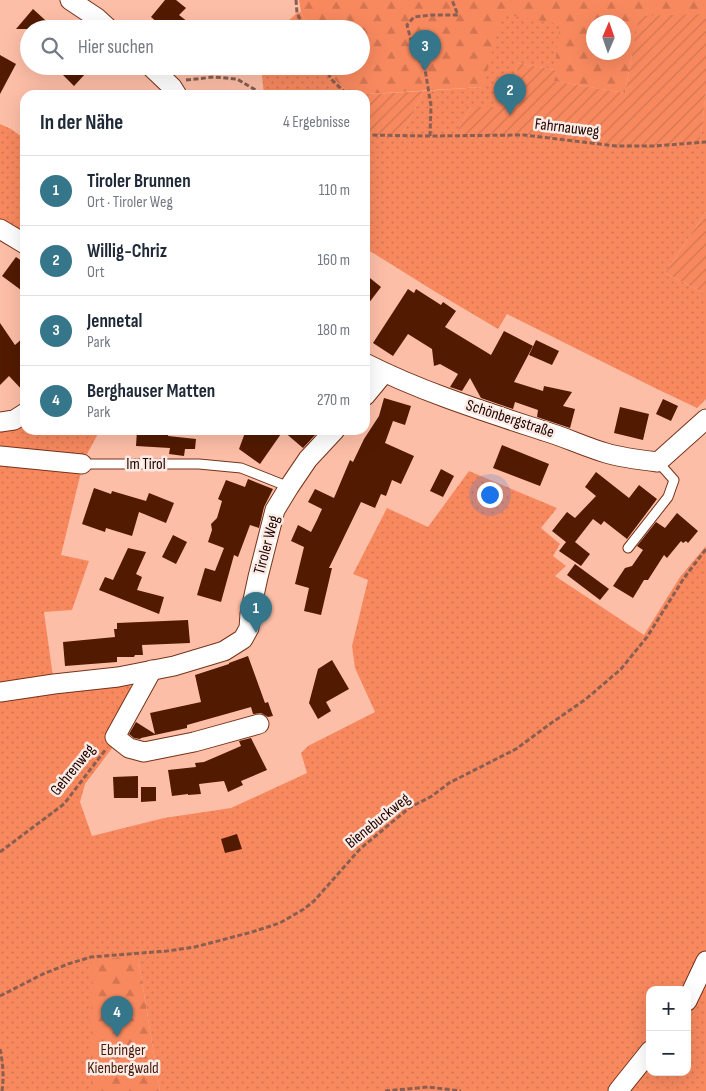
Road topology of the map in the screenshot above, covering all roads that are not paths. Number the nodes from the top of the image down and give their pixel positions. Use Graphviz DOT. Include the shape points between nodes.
graph roads {
  1 [pos="70,0"];
  2 [pos="99,20"];
  3 [pos="159,75"];
  4 [pos="174,90"];
  5 [pos="0,229"];
  6 [pos="20,241"];
  7 [pos="370,366"];
  8 [pos="384,373"];
  9 [pos="370,390"];
  10 [pos="20,416"];
  11 [pos="706,419"];
  12 [pos="0,422"];
  13 [pos="330,435"];
  14 [pos="0,456"];
  15 [pos="658,462"];
  16 [pos="82,464"];
  17 [pos="289,487"];
  18 [pos="628,548"];
  19 [pos="152,670"];
  20 [pos="0,692"];
  21 [pos="258,724"];
  22 [pos="706,961"];
  23 [pos="691,993"];
  24 [pos="646,1056"];
  25 [pos="618,1091"];
  1 -- 2 [label="street"];
  3 -- 4 [label="street"];
  5 -- 6 [label="street"];
  7 -- 8 [label="street, Schönbergstraße"];
  8 -- 9 [label="street"];
  8 -- 15 [label="street, Schönbergstraße" via="440,396 606,453"];
  10 -- 12 [label="street"];
  11 -- 15 [label="street"];
  13 -- 17 [label="street, Tiroler Weg" via="308,459"];
  14 -- 16 [label="street, Im Tirol"];
  15 -- 18 [label="lane" via="674,480 668,497"];
  16 -- 17 [label="lane, Im Tirol" via="224,466 241,468"];
  17 -- 19 [label="street, Tiroler Weg" via="275,510 249,628 242,639 224,651"];
  19 -- 20 [label="street, Tiroler Weg"];
  19 -- 21 [label="street" via="116,737 129,748 144,752"];
  22 -- 23 [label="street"];
  24 -- 25 [label="street"];
}
